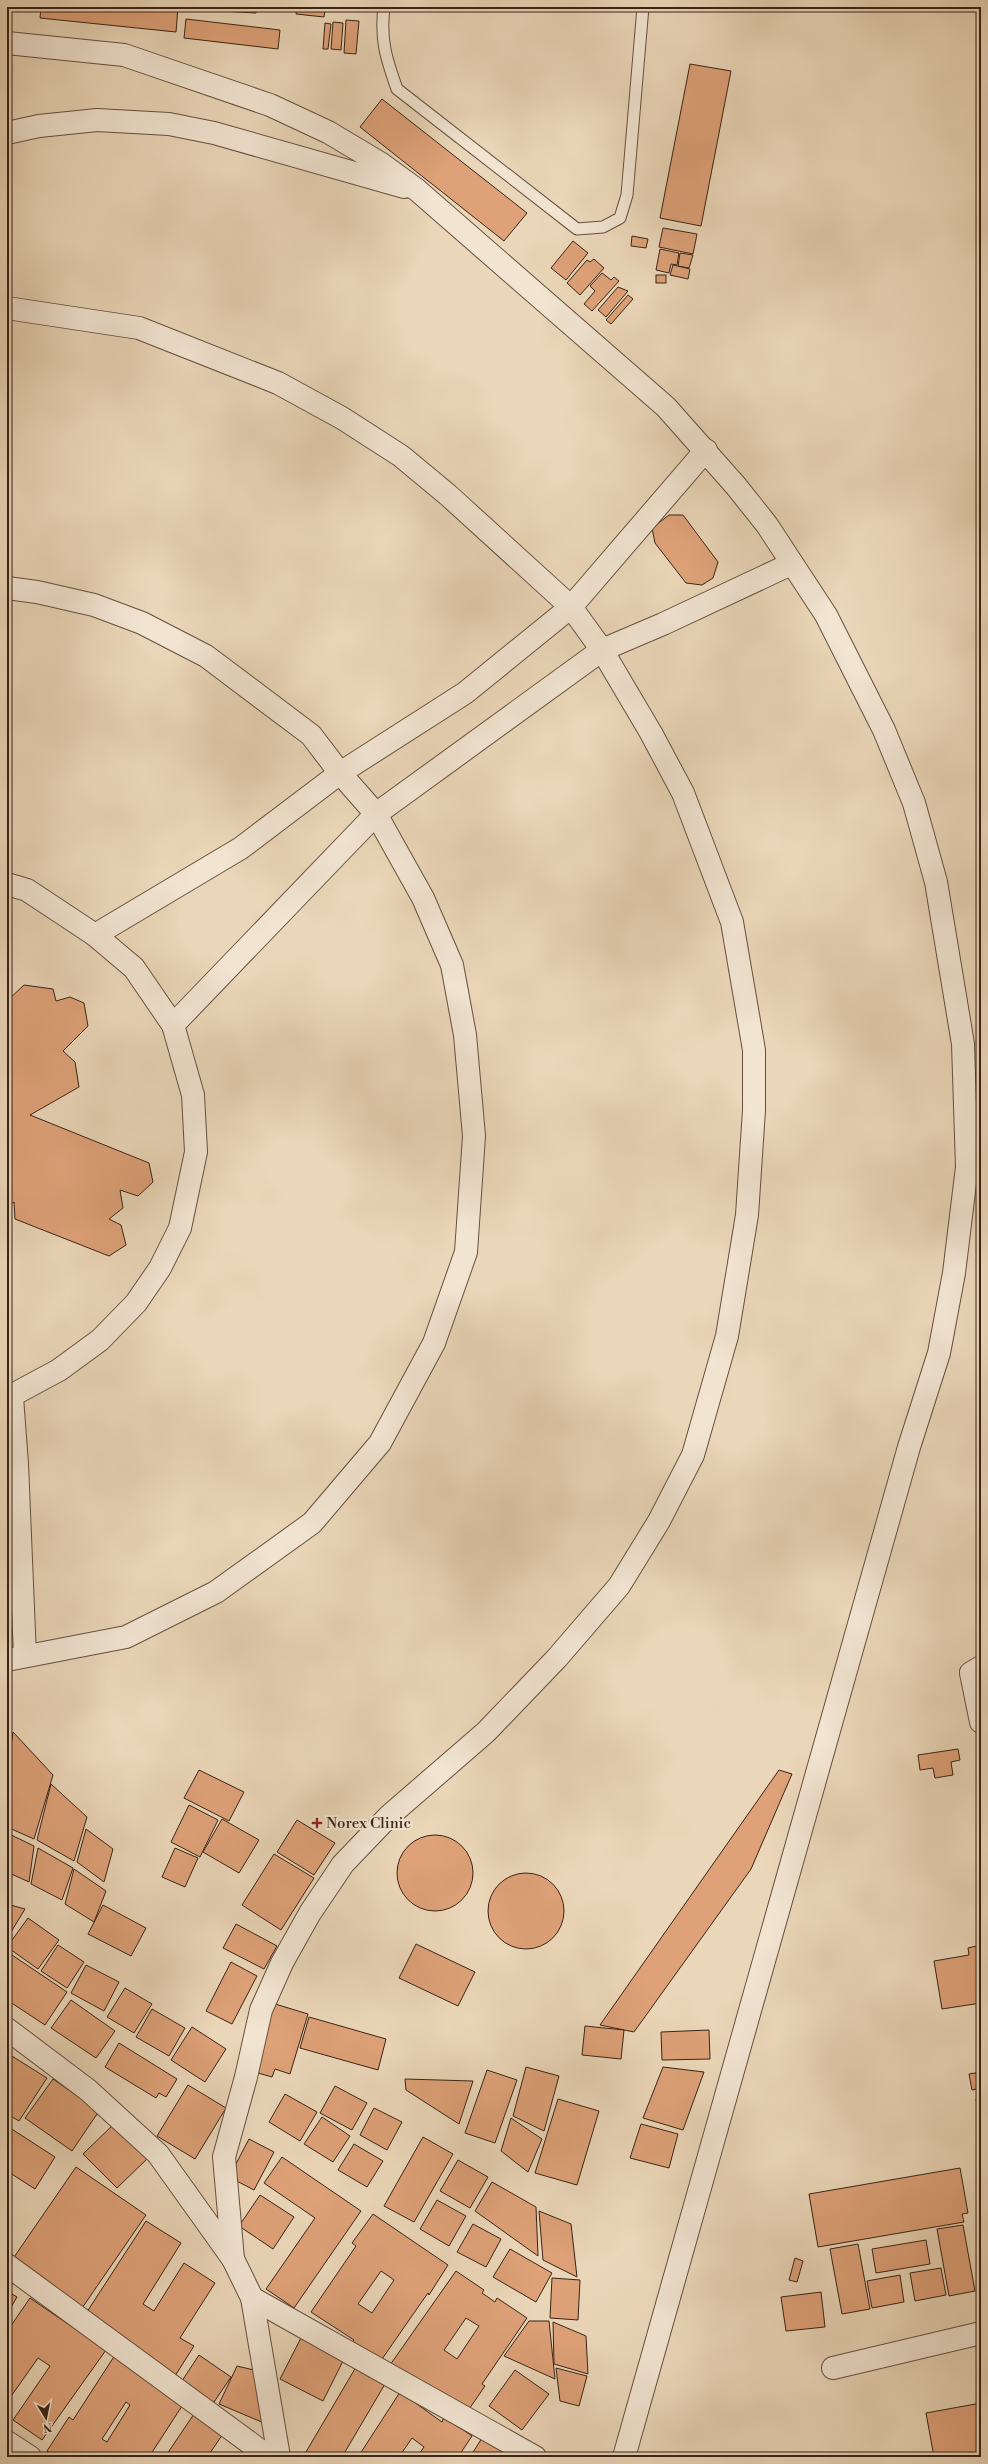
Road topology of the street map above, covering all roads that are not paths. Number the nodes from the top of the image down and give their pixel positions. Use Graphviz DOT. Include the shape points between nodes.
graph roads {
  1 [pos="384,7"];
  2 [pos="643,7"];
  3 [pos="7,43"];
  4 [pos="7,133"];
  5 [pos="417,190"];
  6 [pos="7,308"];
  7 [pos="706,450"];
  8 [pos="791,564"];
  9 [pos="7,588"];
  10 [pos="571,607"];
  11 [pos="602,650"];
  12 [pos="340,773"];
  13 [pos="376,814"];
  14 [pos="7,884"];
  15 [pos="95,935"];
  16 [pos="173,1024"];
  17 [pos="9,1397"];
  18 [pos="16,1658"];
  19 [pos="981,1668"];
  20 [pos="981,1722"];
  21 [pos="7,2029"];
  22 [pos="233,2259"];
  23 [pos="7,2266"];
  24 [pos="252,2298"];
  25 [pos="981,2333"];
  26 [pos="833,2368"];
  27 [pos="7,2442"];
  28 [pos="30,2457"];
  29 [pos="269,2457"];
  30 [pos="279,2457"];
  31 [pos="535,2457"];
  32 [pos="624,2457"];
  1 -- 2 [label="lane" via="381,31 397,89 577,229 603,227 620,218 627,195"];
  3 -- 5 [label="street" via="124,55 270,105 328,132 380,163"];
  4 -- 5 [label="street" via="39,126 96,120 170,124 214,133"];
  5 -- 7 [label="street" via="666,407"];
  6 -- 10 [label="street" via="139,328 278,383 342,418 400,456 448,495"];
  7 -- 8 [label="street" via="766,525"];
  7 -- 10 [label="street"];
  8 -- 11 [label="street"];
  8 -- 32 [label="street" via="826,615 854,668 884,730 914,803 936,882 962,1036 967,1167 954,1273 940,1353 906,1454"];
  9 -- 12 [label="street" via="94,605 142,623 206,656 311,735"];
  10 -- 11 [label="street"];
  10 -- 12 [label="street" via="465,693"];
  11 -- 13 [label="street"];
  11 -- 22 [label="street" via="683,793 732,922 754,1050 754,1110 747,1215 727,1336 693,1454 659,1522 619,1586 557,1658 486,1732 389,1816 343,1864 310,1913 282,1963 261,2010 224,2157"];
  12 -- 13 [label="street"];
  12 -- 15 [label="street" via="241,848"];
  13 -- 16 [label="street"];
  13 -- 18 [label="street" via="423,898 452,965 466,1035 474,1136 466,1252 434,1343 380,1443 312,1523 216,1592 126,1637"];
  14 -- 15 [label="street" via="28,890"];
  15 -- 16 [label="street" via="134,968"];
  16 -- 17 [label="street" via="193,1095 196,1152 180,1228 160,1268 136,1303 100,1340 59,1370"];
  17 -- 18 [label="street" via="17,1464"];
  19 -- 20 [label="street" via="971,1673"];
  21 -- 22 [label="street" via="88,2090 158,2154"];
  22 -- 24 [label="street"];
  23 -- 29 [label="street"];
  24 -- 30 [label="street"];
  24 -- 31 [label="street"];
  25 -- 26 [label="street"];
  27 -- 28 [label="street"];
}
